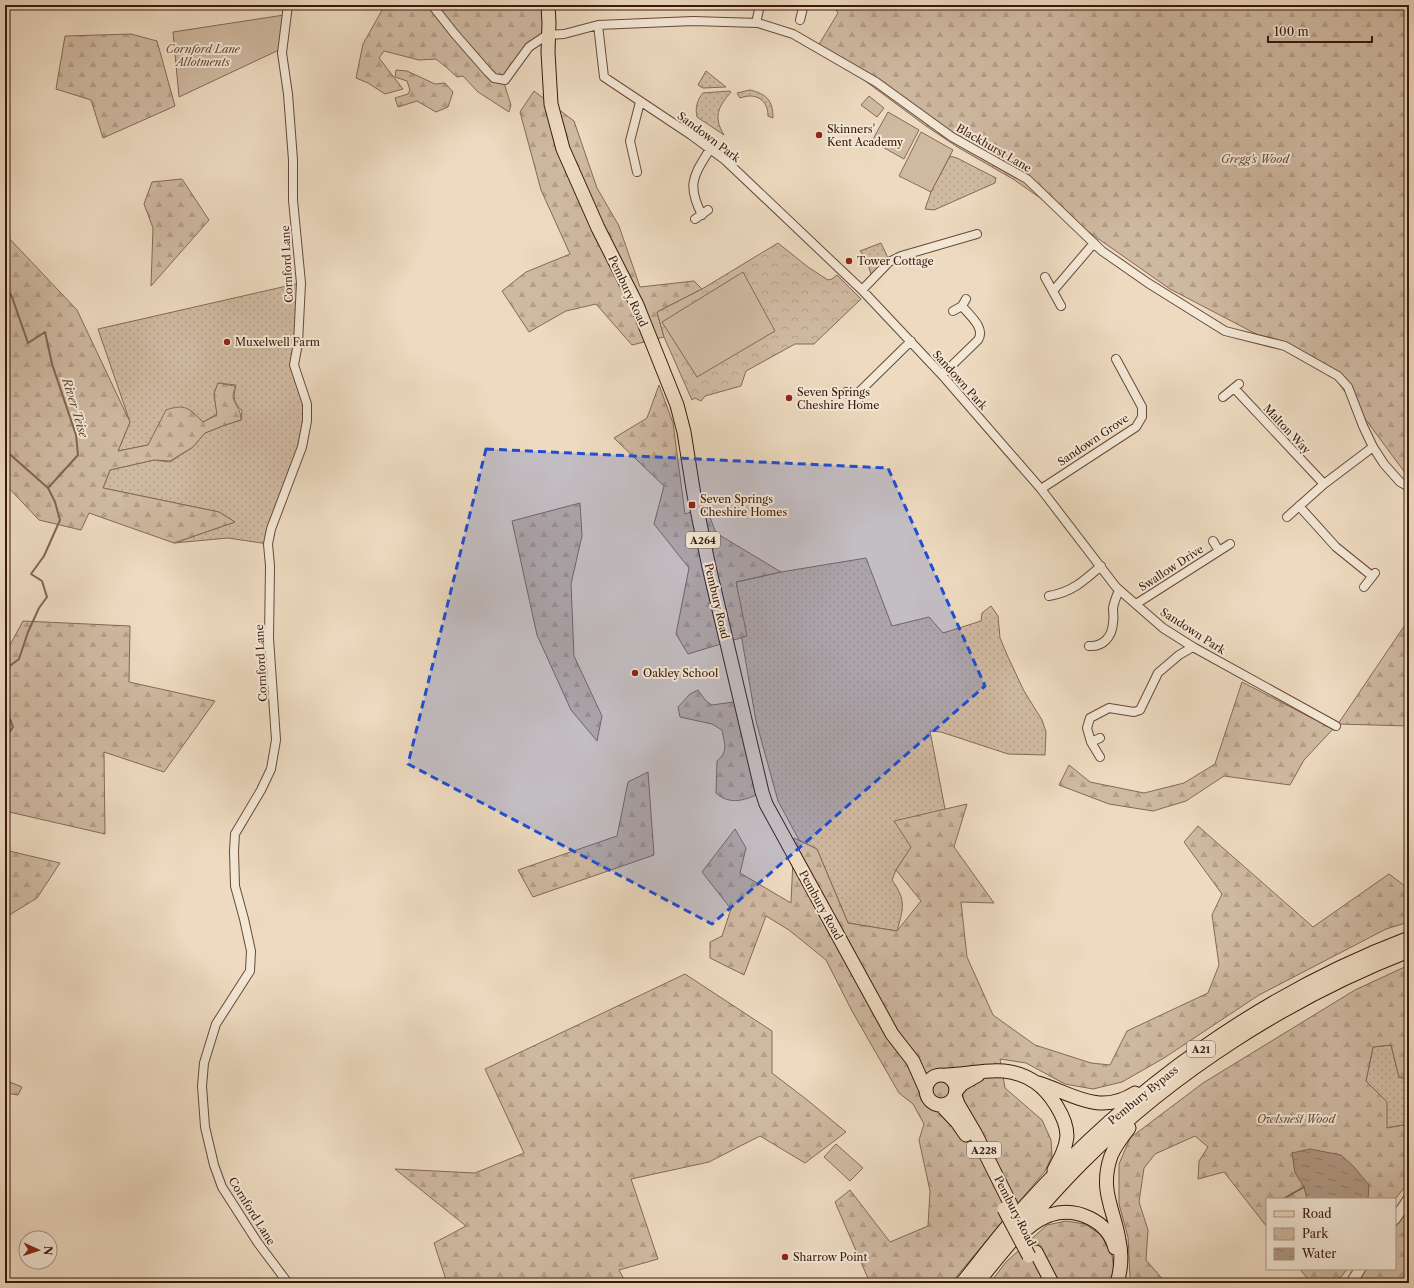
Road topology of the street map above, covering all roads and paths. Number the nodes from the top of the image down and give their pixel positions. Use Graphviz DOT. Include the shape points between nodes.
graph roads {
  1 [pos="288,5"];
  2 [pos="432,5"];
  3 [pos="548,5"];
  4 [pos="760,5"];
  5 [pos="801,5"];
  6 [pos="800,20"];
  7 [pos="756,23"];
  8 [pos="598,25"];
  9 [pos="547,35"];
  10 [pos="640,102"];
  11 [pos="710,149"];
  12 [pos="637,172"];
  13 [pos="702,214"];
  14 [pos="977,234"];
  15 [pos="1094,243"];
  16 [pos="1045,277"];
  17 [pos="862,290"];
  18 [pos="1053,291"];
  19 [pos="966,298"];
  20 [pos="962,306"];
  21 [pos="1061,306"];
  22 [pos="953,311"];
  23 [pos="911,341"];
  24 [pos="1116,359"];
  25 [pos="942,375"];
  26 [pos="846,392"];
  27 [pos="1223,397"];
  28 [pos="853,398"];
  29 [pos="860,405"];
  30 [pos="1373,447"];
  31 [pos="1324,484"];
  32 [pos="1409,487"];
  33 [pos="1040,488"];
  34 [pos="1299,506"];
  35 [pos="1287,517"];
  36 [pos="1213,541"];
  37 [pos="1230,544"];
  38 [pos="1219,551"];
  39 [pos="1100,566"];
  40 [pos="1364,587"];
  41 [pos="1119,590"];
  42 [pos="1049,596"];
  43 [pos="1136,604"];
  44 [pos="1089,646"];
  45 [pos="1193,647"];
  46 [pos="1336,726"];
  47 [pos="1100,738"];
  48 [pos="1091,742"];
  49 [pos="1100,757"];
  50 [pos="1409,938"];
  51 [pos="1409,951"];
  52 [pos="912,1062"];
  53 [pos="983,1072"];
  54 [pos="941,1075"];
  55 [pos="1036,1083"];
  56 [pos="1154,1084"];
  57 [pos="926,1088"];
  58 [pos="955,1093"];
  59 [pos="941,1105"];
  60 [pos="1143,1109"];
  61 [pos="1048,1181"];
  62 [pos="1409,1198"];
  63 [pos="1008,1207"];
  64 [pos="1396,1218"];
  65 [pos="1010,1242"];
  66 [pos="1032,1254"];
  67 [pos="1120,1261"];
  68 [pos="1359,1270"];
  69 [pos="288,1283"];
  70 [pos="962,1283"];
  71 [pos="977,1283"];
  72 [pos="1043,1283"];
  73 [pos="1052,1283"];
  74 [pos="1117,1283"];
  75 [pos="1351,1283"];
  1 -- 69 [label="street, Cornford Lane" via="283,62 288,94 301,283 298,343 294,364 307,404 307,421 302,447 271,529 268,544 276,740 271,769 235,834 235,886 252,951 250,970 216,1024 204,1063 202,1086 205,1127 222,1187 258,1243"];
  2 -- 9 [label="street" via="494,78 505,80 529,47"];
  3 -- 9 [label="main road, Pembury Road / A264"];
  4 -- 7 [label="street"];
  5 -- 6 [label="street" via="803,8"];
  7 -- 8 [label="street, Blackhurst Lane" via="693,21"];
  7 -- 15 [label="street, Blackhurst Lane" via="793,34 876,82 952,137 1027,179"];
  8 -- 9 [label="street, Blackhurst Lane" via="564,34"];
  8 -- 10 [label="street, Sandown Park" via="604,77"];
  9 -- 52 [label="main road, Pembury Road / A264" via="551,104 563,149 598,228 637,305 677,405 709,568 766,804 892,1034"];
  10 -- 11 [label="street, Sandown Park"];
  10 -- 12 [label="street" via="630,141"];
  11 -- 13 [label="street" via="696,173 692,191"];
  11 -- 17 [label="street, Sandown Park" via="725,160"];
  14 -- 17 [label="street" via="901,256 889,262"];
  15 -- 18 [label="street"];
  15 -- 30 [label="street, Blackhurst Lane" via="1148,283 1225,331 1285,346 1338,376 1348,387 1362,426"];
  16 -- 18 [label="street"];
  17 -- 23 [label="street, Sandown Park"];
  18 -- 21 [label="street"];
  19 -- 20 [label="street"];
  20 -- 22 [label="street"];
  20 -- 25 [label="street" via="980,329 981,335"];
  23 -- 25 [label="street, Sandown Park"];
  23 -- 28 [label="street"];
  24 -- 33 [label="street, Sandown Grove" via="1142,407 1142,417 1136,427"];
  25 -- 33 [label="street, Sandown Park"];
  26 -- 28 [label="street"];
  27 -- 31 [label="street, Malton Way" via="1236,386"];
  28 -- 29 [label="street"];
  30 -- 31 [label="street"];
  30 -- 32 [label="street, Blackhurst Lane" via="1400,482"];
  31 -- 34 [label="street"];
  33 -- 39 [label="street, Sandown Park"];
  34 -- 35 [label="street"];
  34 -- 40 [label="street" via="1336,547 1374,574"];
  36 -- 38 [label="street, Swallow Drive"];
  37 -- 38 [label="street, Swallow Drive"];
  38 -- 43 [label="street, Swallow Drive"];
  39 -- 41 [label="street, Sandown Park"];
  39 -- 42 [label="street" via="1076,587"];
  41 -- 43 [label="street, Sandown Park"];
  41 -- 44 [label="street" via="1113,606 1110,635 1104,642"];
  43 -- 45 [label="street, Sandown Park" via="1163,628"];
  45 -- 46 [label="street, Sandown Park"];
  45 -- 48 [label="street" via="1158,673 1140,710 1134,712 1109,708 1090,718 1087,728"];
  47 -- 48 [label="street"];
  48 -- 49 [label="street"];
  50 -- 56 [label="main road, Pembury Bypass / A21" via="1348,964 1270,1005 1198,1051"];
  51 -- 60 [label="main road, Pembury Bypass / A21" via="1360,972 1275,1016 1206,1061"];
  52 -- 54 [label="main road, Pembury Road / A264"];
  52 -- 57 [label="main road, Pembury Road / A264"];
  53 -- 54 [label="main road, A21"];
  53 -- 55 [label="main road, A21" via="1012,1072"];
  53 -- 58 [label="main road, A21" via="962,1084"];
  54 -- 57 [label="main road" via="929,1080"];
  54 -- 58 [label="main road" via="954,1081"];
  55 -- 56 [label="main road, A21" via="1084,1101 1100,1104 1122,1100"];
  55 -- 61 [label="main road, A21" via="1056,1106 1066,1127 1067,1136 1062,1155"];
  56 -- 61 [label="main road, Pembury Bypass / A21" via="1102,1128"];
  57 -- 59 [label="main road" via="931,1102"];
  58 -- 59 [label="main road" via="949,1103"];
  58 -- 63 [label="main road, Pembury Road / A228"];
  59 -- 63 [label="main road, Pembury Road / A228" via="958,1122"];
  60 -- 65 [label="main road, Pembury Bypass / A21" via="1084,1162"];
  60 -- 67 [label="main road, A21" via="1114,1148 1106,1174 1107,1194 1119,1239"];
  61 -- 70 [label="main road, Pembury Bypass / A21" via="1024,1206"];
  62 -- 64 [label="street"];
  63 -- 66 [label="main road, Pembury Road / A228"];
  65 -- 67 [label="main road, A21" via="1033,1224 1050,1215 1076,1214 1091,1218 1102,1226 1113,1242"];
  65 -- 71 [label="main road, Pembury Bypass / A21"];
  66 -- 72 [label="main road, Pembury Road / A228"];
  66 -- 73 [label="main road, Pembury Road / A228"];
  67 -- 74 [label="main road, A21"];
  68 -- 75 [label="street"];
}
